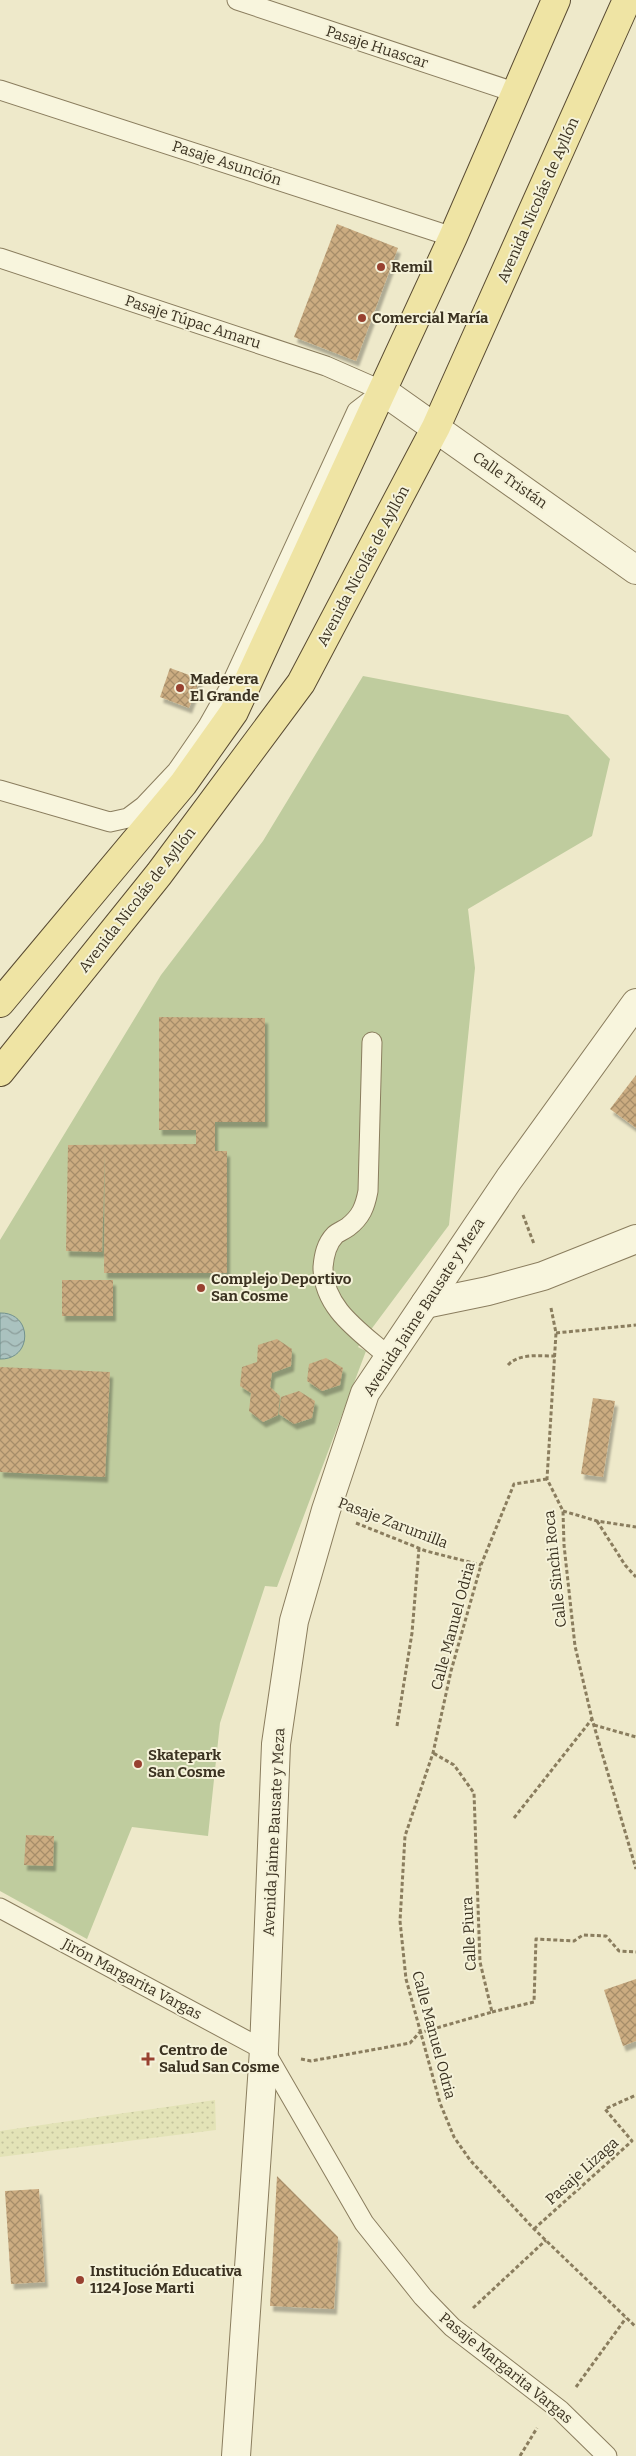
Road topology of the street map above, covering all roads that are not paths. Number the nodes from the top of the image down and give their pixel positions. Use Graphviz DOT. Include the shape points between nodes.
graph roads {
  1 [pos="237,0"];
  2 [pos="556,0"];
  3 [pos="629,10"];
  4 [pos="0,90"];
  5 [pos="517,93"];
  6 [pos="453,237"];
  7 [pos="0,258"];
  8 [pos="383,391"];
  9 [pos="436,427"];
  10 [pos="636,570"];
  11 [pos="0,790"];
  12 [pos="0,1003"];
  13 [pos="636,1003"];
  14 [pos="372,1042"];
  15 [pos="0,1072"];
  16 [pos="636,1239"];
  17 [pos="425,1304"];
  18 [pos="390,1357"];
  19 [pos="0,1908"];
  20 [pos="264,2050"];
  21 [pos="236,2456"];
  22 [pos="607,2456"];
  1 -- 5 [label="lane, Pasaje Huascar"];
  2 -- 5 [label="main road"];
  3 -- 9 [label="main road, Avenida Nicolás de Ayllón"];
  4 -- 6 [label="lane, Pasaje Asunción"];
  5 -- 6 [label="main road"];
  6 -- 8 [label="main road"];
  7 -- 8 [label="lane, Pasaje Túpac Amaru" via="326,366"];
  8 -- 9 [label="street, Calle Tristán"];
  8 -- 11 [label="lane" via="357,411 230,687 208,726 177,771 144,806 128,818 110,822"];
  8 -- 12 [label="main road" via="234,712 183,784"];
  9 -- 10 [label="street, Calle Tristán"];
  9 -- 15 [label="main road, Avenida Nicolás de Ayllón" via="301,683 159,874"];
  13 -- 17 [label="street, Avenida Jaime Bausate y Meza" via="509,1179"];
  14 -- 18 [label="lane" via="368,1192 364,1212 334,1236 324,1254 323,1279 330,1302 349,1323"];
  16 -- 17 [label="street" via="543,1276"];
  17 -- 18 [label="street, Avenida Jaime Bausate y Meza"];
  18 -- 20 [label="street, Avenida Jaime Bausate y Meza" via="365,1393 294,1621 276,1744"];
  19 -- 20 [label="lane, Jirón Margarita Vargas"];
  20 -- 21 [label="street, Avenida Jaime Bausate y Meza"];
  20 -- 22 [label="lane, Pasaje Margarita Vargas" via="364,2223 422,2297 452,2328 560,2410"];
}
